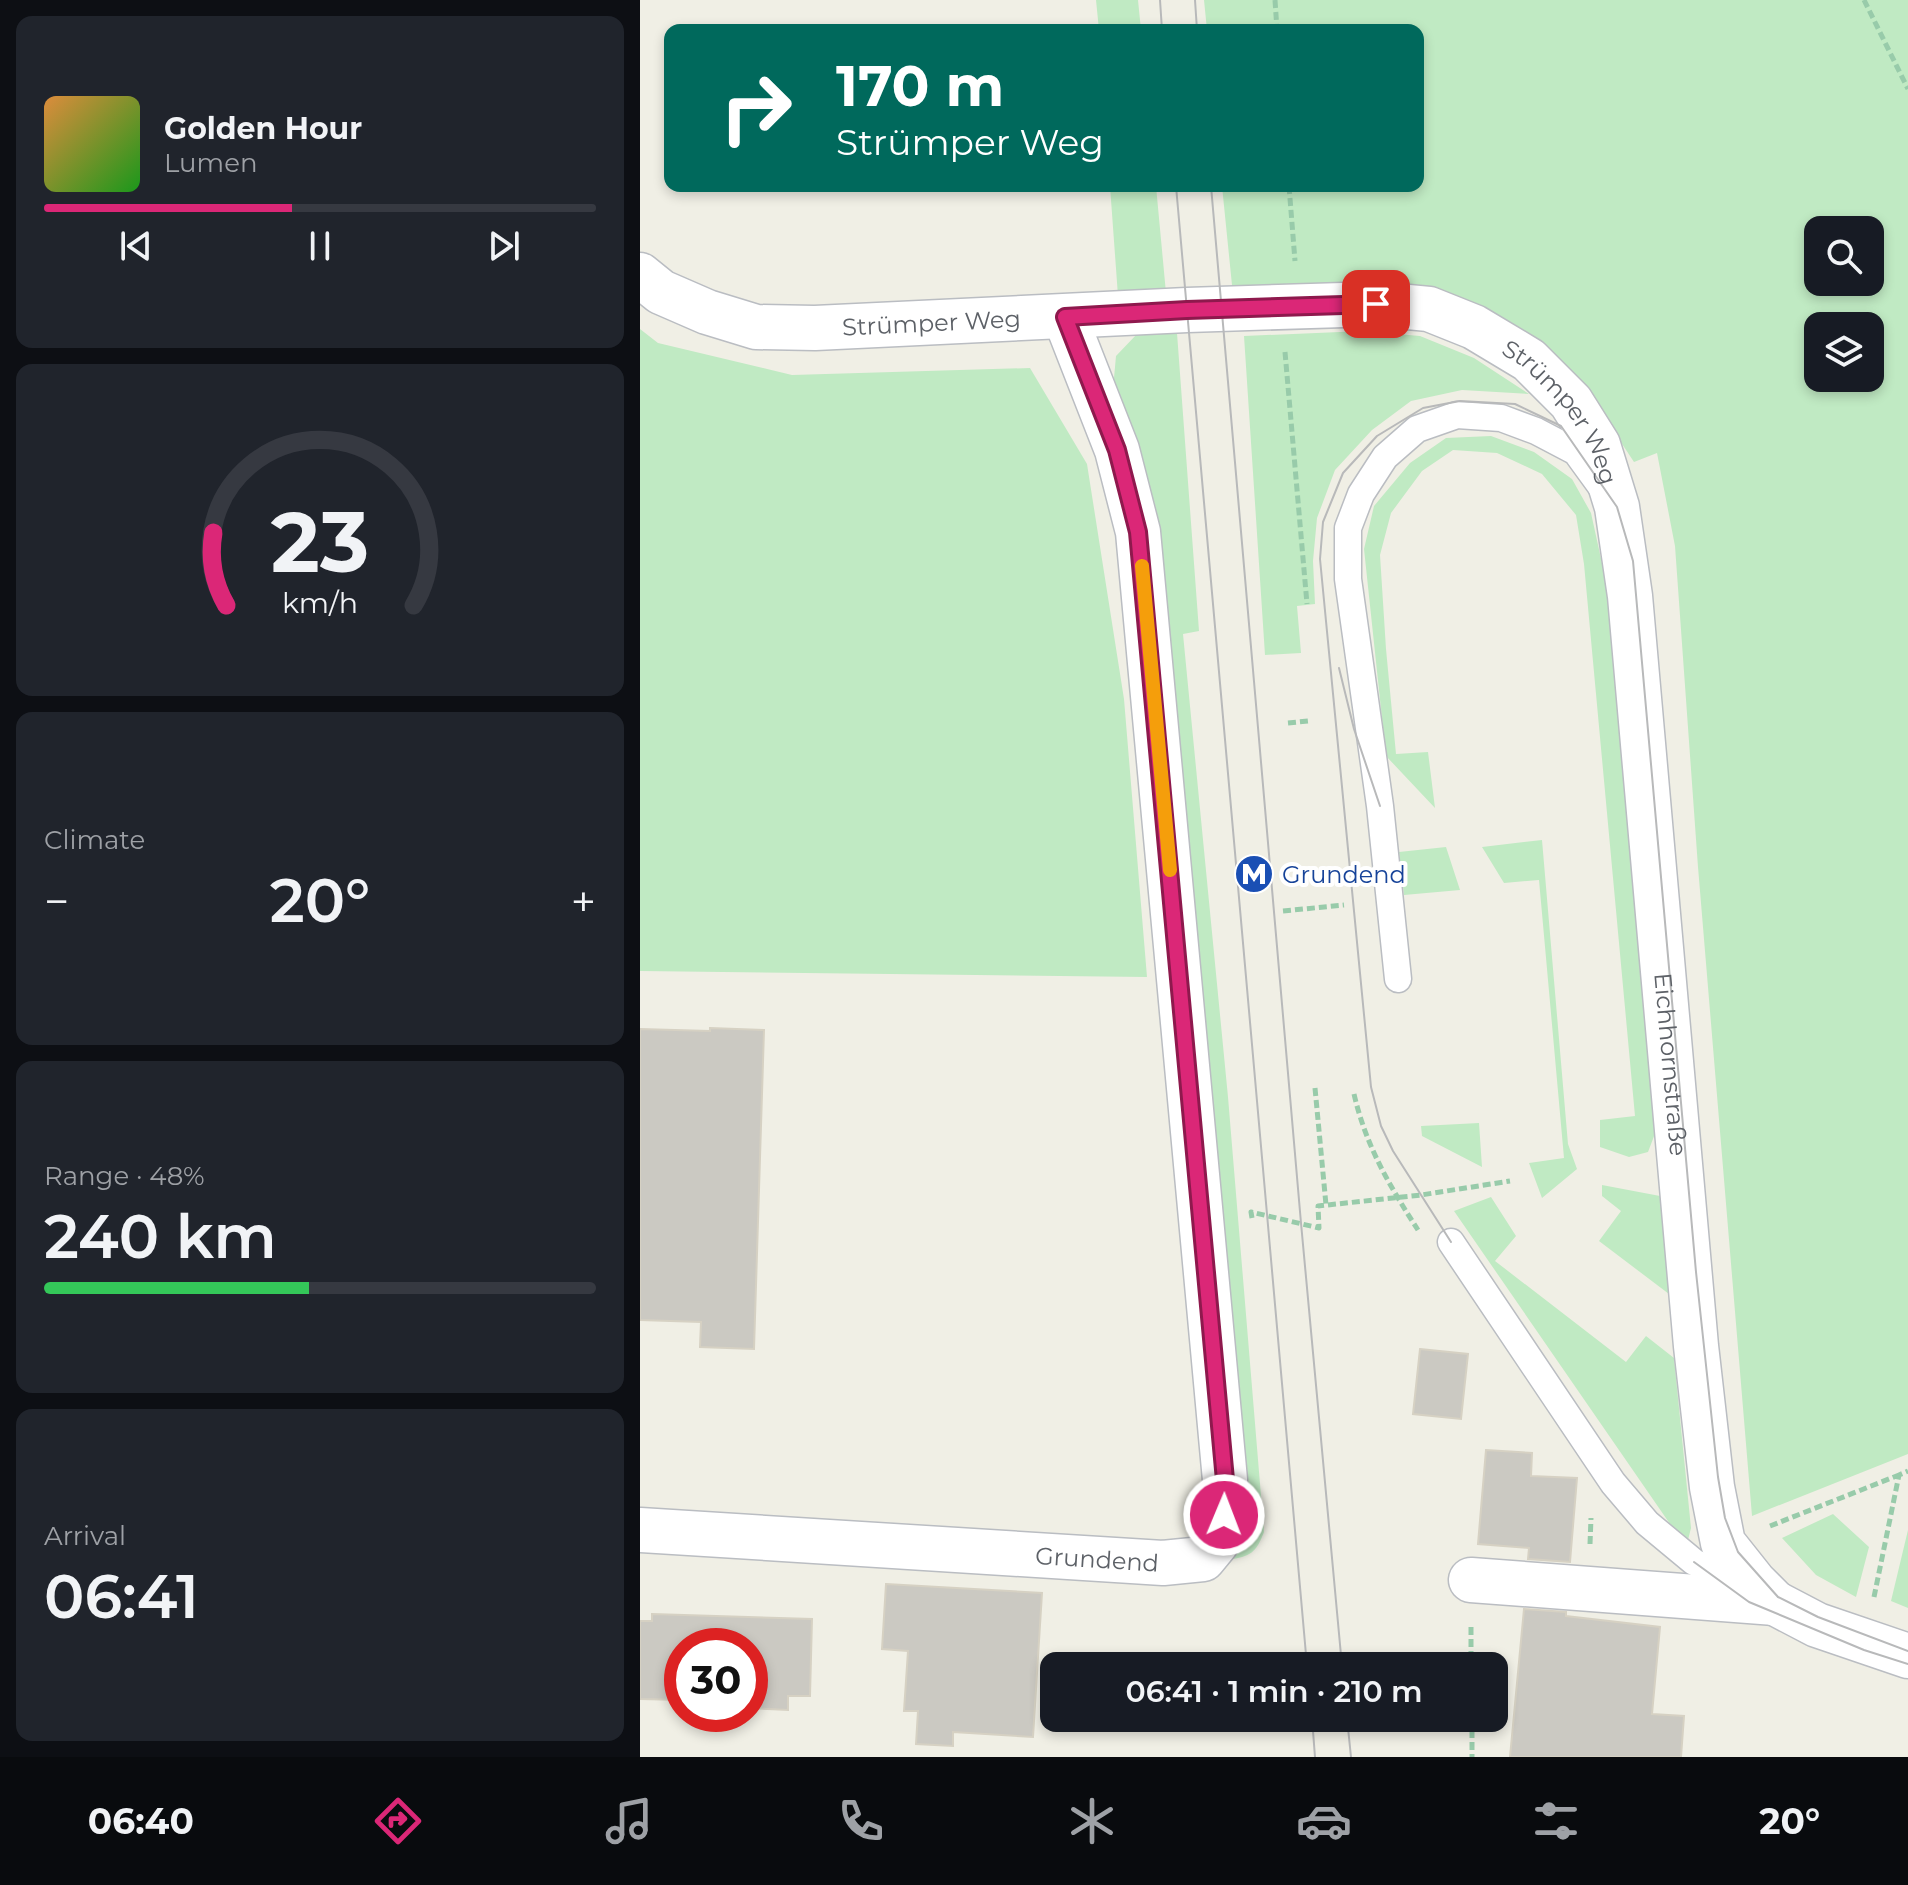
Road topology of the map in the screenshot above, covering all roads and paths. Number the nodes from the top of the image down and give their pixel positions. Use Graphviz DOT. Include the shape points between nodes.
graph roads {
  1 [pos="1275,0"];
  2 [pos="1864,0"];
  3 [pos="1277,24"];
  4 [pos="1908,89"];
  5 [pos="1289,192"];
  6 [pos="640,275"];
  7 [pos="1290,307"];
  8 [pos="1065,317"];
  9 [pos="1617,507"];
  10 [pos="1307,604"];
  11 [pos="1308,721"];
  12 [pos="1288,723"];
  13 [pos="1344,905"];
  14 [pos="1283,911"];
  15 [pos="1398,979"];
  16 [pos="1315,1088"];
  17 [pos="1510,1181"];
  18 [pos="1326,1205"];
  19 [pos="1252,1228"];
  20 [pos="1451,1242"];
  21 [pos="1908,1471"];
  22 [pos="1899,1475"];
  23 [pos="640,1530"];
  24 [pos="1723,1543"];
  25 [pos="1471,1580"];
  26 [pos="1775,1603"];
  27 [pos="1865,1642"];
  28 [pos="1908,1656"];
  29 [pos="1472,1732"];
  30 [pos="1472,1757"];
  1 -- 3 [label="path"];
  2 -- 4 [label="path"];
  5 -- 7 [label="path"];
  6 -- 8 [label="street, Strümper Weg" via="661,292 756,327"];
  7 -- 8 [label="street, Strümper Weg"];
  7 -- 9 [label="street, Strümper Weg" via="1376,304 1429,309 1474,327 1529,360 1571,402 1598,445"];
  7 -- 10 [label="path"];
  8 -- 23 [label="street, Grundend" via="1117,450 1138,532 1225,1480 1217,1542 1203,1559 1163,1563"];
  9 -- 15 [label="lane" via="1576,452 1501,418 1457,415 1417,429 1385,457 1361,494 1348,528 1348,579"];
  9 -- 24 [label="street, Eichhornstraße" via="1630,596 1696,1346"];
  11 -- 12 [label="path"];
  13 -- 14 [label="path"];
  16 -- 18 [label="path"];
  17 -- 18 [label="path"];
  18 -- 19 [label="path" via="1318,1206 1319,1228 1251,1212"];
  20 -- 26 [label="lane" via="1613,1483 1647,1523 1694,1562"];
  21 -- 22 [label="path"];
  22 -- 24 [label="path"];
  22 -- 27 [label="path"];
  24 -- 26 [label="street, Eichhornstraße"];
  25 -- 26 [label="street, Eichhornstraße"];
  26 -- 27 [label="street, Eichhornstraße"];
  27 -- 28 [label="street, Eichhornstraße"];
  29 -- 30 [label="path"];
}
